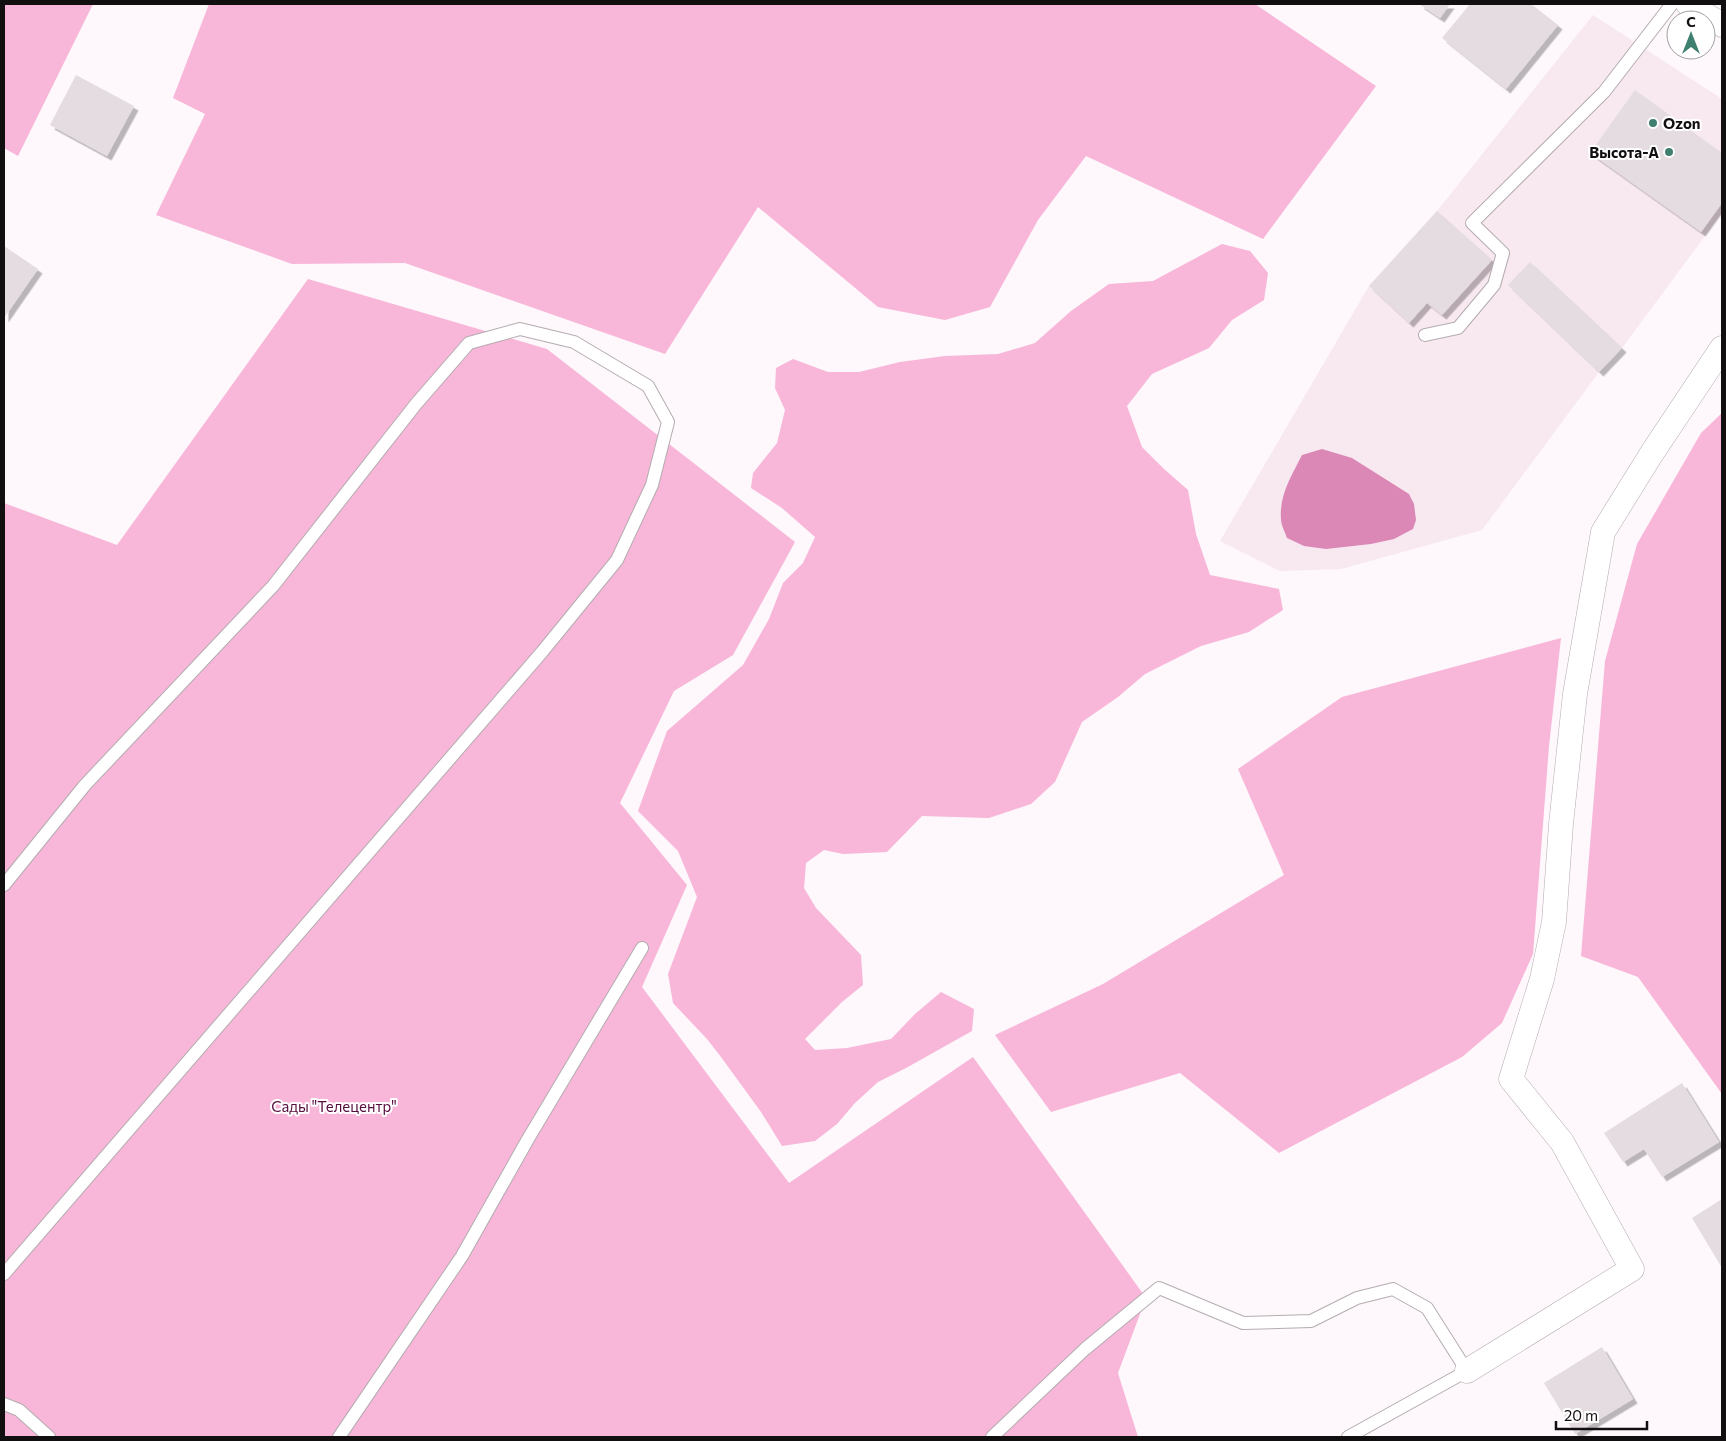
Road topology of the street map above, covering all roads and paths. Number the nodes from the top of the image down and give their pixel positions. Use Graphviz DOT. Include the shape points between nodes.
graph roads {
  1 [pos="1672,4"];
  2 [pos="1688,4"];
  3 [pos="1722,25"];
  4 [pos="1425,335"];
  5 [pos="1722,348"];
  6 [pos="4,885"];
  7 [pos="642,948"];
  8 [pos="4,1274"];
  9 [pos="1467,1371"];
  10 [pos="4,1404"];
  11 [pos="49,1437"];
  12 [pos="339,1437"];
  13 [pos="992,1437"];
  14 [pos="1348,1437"];
  1 -- 4 [label="lane" via="1604,92 1472,224 1503,253 1494,285 1458,328"];
  2 -- 3 [label="street"];
  5 -- 9 [label="street" via="1603,532 1575,694 1554,922 1542,979 1511,1079 1562,1142 1632,1269"];
  6 -- 8 [label="lane" via="85,785 273,586 416,404 469,343 520,329 574,342 648,386 668,422 652,485 617,560 542,652"];
  7 -- 12 [label="lane" via="528,1138 462,1256"];
  9 -- 13 [label="lane" via="1428,1308 1393,1289 1357,1298 1311,1321 1243,1323 1159,1288 1085,1349"];
  9 -- 14 [label="lane"];
  10 -- 11 [label="lane" via="19,1410"];
}
